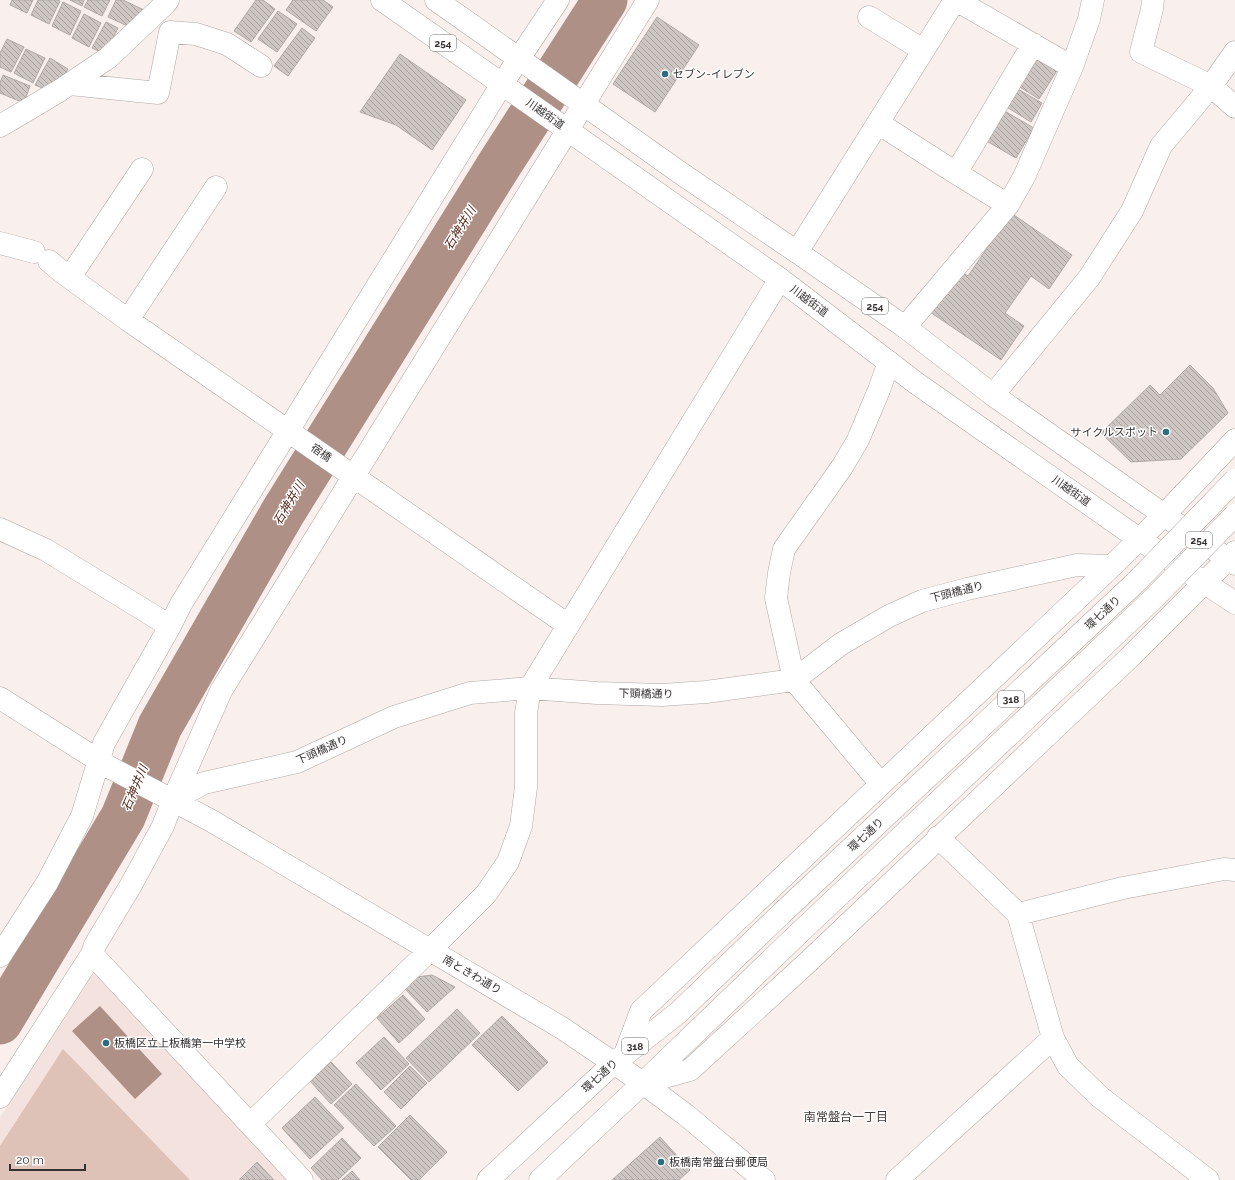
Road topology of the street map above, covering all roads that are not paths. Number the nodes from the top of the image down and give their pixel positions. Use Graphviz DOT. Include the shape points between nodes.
graph roads {
  1 [pos="382,0"];
  2 [pos="436,0"];
  3 [pos="558,0"];
  4 [pos="648,0"];
  5 [pos="955,0"];
  6 [pos="1093,0"];
  7 [pos="1153,0"];
  8 [pos="163,1"];
  9 [pos="869,17"];
  10 [pos="1033,44"];
  11 [pos="923,50"];
  12 [pos="1235,52"];
  13 [pos="520,59"];
  14 [pos="261,66"];
  15 [pos="1072,67"];
  16 [pos="70,84"];
  17 [pos="503,85"];
  18 [pos="1211,86"];
  19 [pos="583,103"];
  20 [pos="1235,107"];
  21 [pos="878,123"];
  22 [pos="0,126"];
  23 [pos="567,129"];
  24 [pos="142,169"];
  25 [pos="956,173"];
  26 [pos="216,187"];
  27 [pos="1008,205"];
  28 [pos="0,244"];
  29 [pos="798,252"];
  30 [pos="70,277"];
  31 [pos="780,279"];
  32 [pos="128,320"];
  33 [pos="905,327"];
  34 [pos="889,362"];
  35 [pos="993,394"];
  36 [pos="288,430"];
  37 [pos="1235,440"];
  38 [pos="354,476"];
  39 [pos="1235,480"];
  40 [pos="1164,515"];
  41 [pos="1235,515"];
  42 [pos="0,529"];
  43 [pos="1139,539"];
  44 [pos="1233,558"];
  45 [pos="1112,566"];
  46 [pos="1204,583"];
  47 [pos="1235,603"];
  48 [pos="568,624"];
  49 [pos="170,626"];
  50 [pos="794,680"];
  51 [pos="530,688"];
  52 [pos="0,698"];
  53 [pos="104,763"];
  54 [pos="881,784"];
  55 [pos="168,797"];
  56 [pos="938,838"];
  57 [pos="1235,870"];
  58 [pos="1018,914"];
  59 [pos="430,950"];
  60 [pos="1,952"];
  61 [pos="92,954"];
  62 [pos="1053,1038"];
  63 [pos="619,1058"];
  64 [pos="643,1083"];
  65 [pos="0,1097"];
  66 [pos="250,1124"];
  67 [pos="302,1180"];
  68 [pos="488,1180"];
  69 [pos="540,1180"];
  70 [pos="764,1180"];
  71 [pos="897,1180"];
  72 [pos="1208,1180"];
  1 -- 17 [label="main road, 川越街道 / 254"];
  2 -- 13 [label="main road, 254"];
  3 -- 13 [label="main road"];
  4 -- 19 [label="main road"];
  5 -- 10 [label="main road"];
  5 -- 11 [label="main road"];
  6 -- 15 [label="main road"];
  7 -- 18 [label="main road" via="1141,52"];
  8 -- 16 [label="main road" via="108,58"];
  9 -- 11 [label="main road"];
  10 -- 15 [label="main road"];
  10 -- 25 [label="main road"];
  11 -- 21 [label="main road"];
  12 -- 18 [label="main road"];
  13 -- 17 [label="main road"];
  13 -- 19 [label="main road, 254"];
  14 -- 16 [label="main road" via="227,44 196,34 170,32 158,93"];
  15 -- 27 [label="main road" via="1024,177"];
  16 -- 22 [label="main road"];
  17 -- 23 [label="main road, 川越街道 / 254"];
  17 -- 36 [label="main road"];
  18 -- 20 [label="main road"];
  18 -- 35 [label="main road" via="1162,146 1132,211 1089,278"];
  19 -- 23 [label="main road"];
  19 -- 29 [label="main road, 254"];
  21 -- 25 [label="main road"];
  21 -- 29 [label="main road"];
  23 -- 31 [label="main road, 川越街道 / 254"];
  23 -- 38 [label="main road"];
  24 -- 30 [label="main road"];
  25 -- 27 [label="main road"];
  26 -- 32 [label="main road"];
  27 -- 33 [label="main road"];
  28 -- 30 [label="main road, 宿橋" via="41,257"];
  29 -- 33 [label="main road, 254"];
  30 -- 32 [label="main road, 宿橋"];
  31 -- 34 [label="main road, 川越街道 / 254"];
  31 -- 48 [label="main road"];
  32 -- 36 [label="main road, 宿橋"];
  33 -- 35 [label="main road, 254"];
  34 -- 43 [label="main road, 川越街道 / 254"];
  34 -- 50 [label="main road" via="858,440 784,549 776,598"];
  35 -- 40 [label="main road, 254"];
  36 -- 38 [label="main road, 宿橋"];
  36 -- 49 [label="main road"];
  37 -- 40 [label="main road"];
  38 -- 48 [label="main road, 宿橋"];
  38 -- 55 [label="main road" via="221,691"];
  39 -- 63 [label="main road, 環七通り / 318, bridge" via="1135,583 678,1013"];
  40 -- 43 [label="main road"];
  40 -- 44 [label="main road, 254"];
  41 -- 64 [label="main road, 318, bridge" via="1148,605"];
  42 -- 49 [label="main road" via="46,550"];
  43 -- 45 [label="main road"];
  43 -- 46 [label="main road, 川越街道 / 254"];
  44 -- 46 [label="main road"];
  45 -- 50 [label="main road, 下頭橋通り" via="1077,565 922,601 889,616 841,644"];
  45 -- 54 [label="main road"];
  46 -- 47 [label="main road, 川越街道 / 254"];
  46 -- 56 [label="main road" via="1130,657"];
  48 -- 51 [label="main road"];
  49 -- 53 [label="main road" via="104,743"];
  50 -- 51 [label="main road, 下頭橋通り" via="662,695"];
  50 -- 54 [label="main road"];
  51 -- 55 [label="main road, 下頭橋通り" via="470,693 394,717 297,762 204,783"];
  51 -- 59 [label="main road" via="526,713 526,787 521,826 508,862 486,894"];
  52 -- 53 [label="main road"];
  53 -- 55 [label="main road, 南ときわ通り"];
  53 -- 60 [label="main road" via="82,816 47,883"];
  54 -- 63 [label="main road" via="641,1011"];
  55 -- 59 [label="main road, 南ときわ通り"];
  55 -- 61 [label="main road" via="162,826"];
  56 -- 58 [label="main road"];
  56 -- 64 [label="main road" via="690,1070"];
  57 -- 58 [label="main road" via="1224,869 1123,888"];
  58 -- 62 [label="main road"];
  59 -- 63 [label="main road, 南ときわ通り" via="562,1028"];
  59 -- 66 [label="main road"];
  61 -- 65 [label="main road"];
  61 -- 66 [label="main road"];
  62 -- 71 [label="main road"];
  62 -- 72 [label="main road" via="1068,1066 1100,1097"];
  63 -- 64 [label="main road, 南ときわ通り"];
  63 -- 68 [label="main road, 環七通り / 318"];
  64 -- 69 [label="main road, 318"];
  64 -- 70 [label="main road, 南ときわ通り"];
  66 -- 67 [label="main road"];
}
